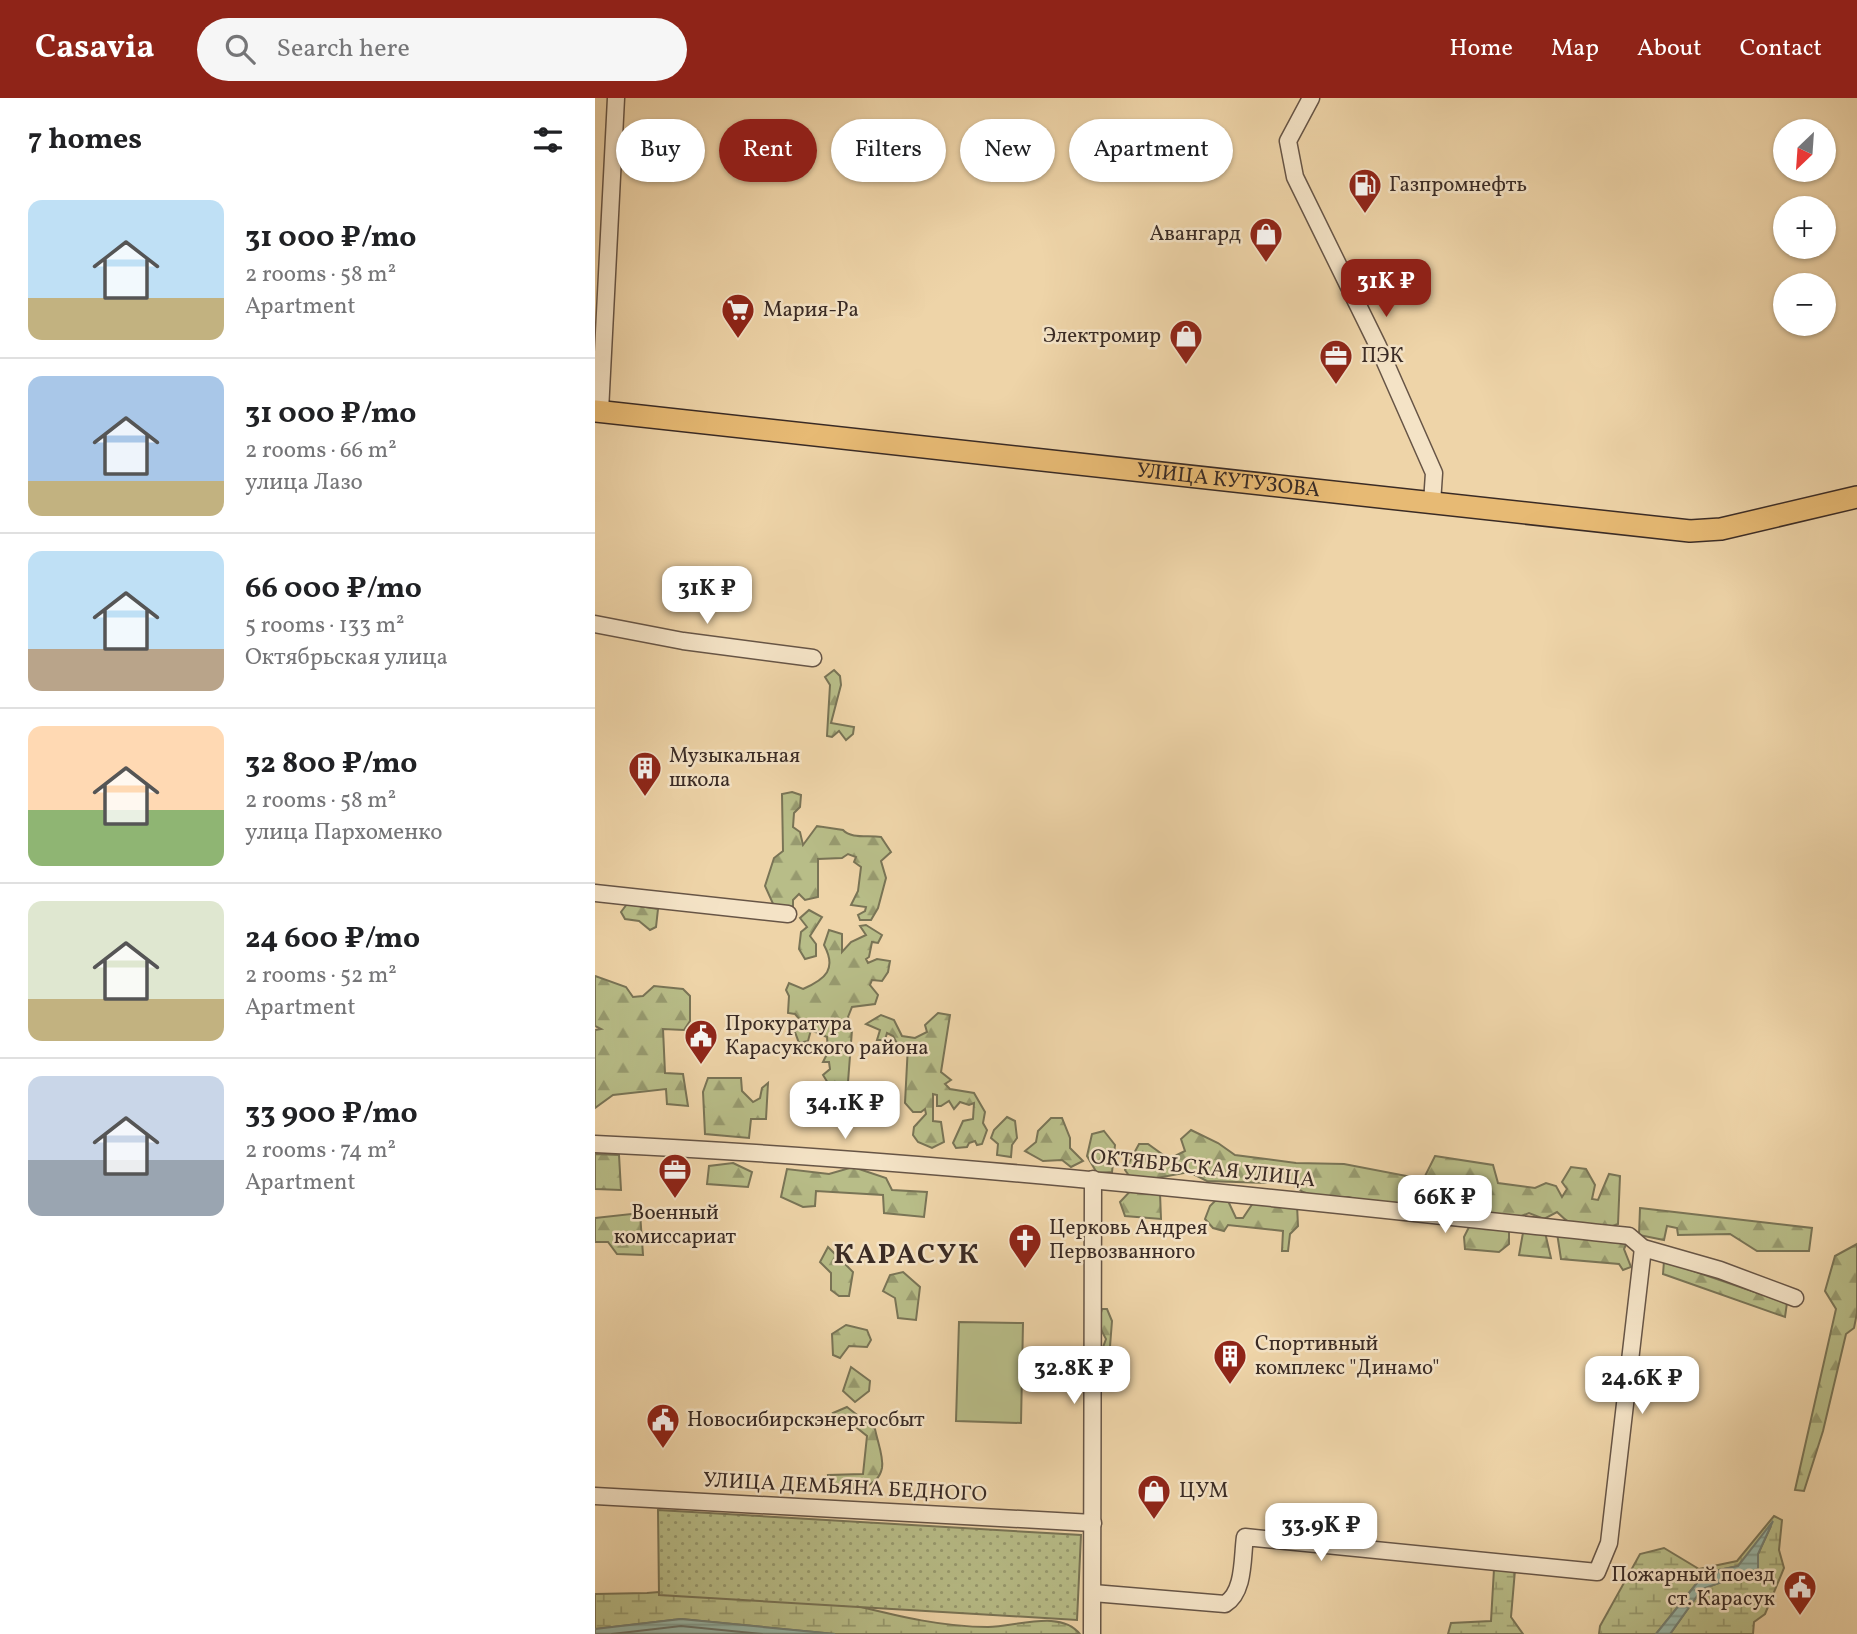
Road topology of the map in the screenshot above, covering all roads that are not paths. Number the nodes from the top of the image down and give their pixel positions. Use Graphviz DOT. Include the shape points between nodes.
graph roads {
  1 [pos="615,98"];
  2 [pos="1311,98"];
  3 [pos="597,411"];
  4 [pos="1857,497"];
  5 [pos="1431,503"];
  6 [pos="595,624"];
  7 [pos="813,658"];
  8 [pos="595,893"];
  9 [pos="788,914"];
  10 [pos="595,1144"];
  11 [pos="1093,1179"];
  12 [pos="1643,1248"];
  13 [pos="1795,1298"];
  14 [pos="595,1496"];
  15 [pos="1093,1523"];
  16 [pos="1093,1593"];
  17 [pos="1093,1634"];
  1 -- 3 [label="street"];
  2 -- 5 [label="street" via="1288,141 1295,177 1373,334 1434,473"];
  3 -- 5 [label="main road, УЛИЦА КУТУЗОВА"];
  4 -- 5 [label="main road, УЛИЦА КУТУЗОВА" via="1721,529 1690,531"];
  6 -- 7 [label="street" via="683,642"];
  8 -- 9 [label="street"];
  10 -- 11 [label="street, ОКТЯБРЬСКАЯ УЛИЦА"];
  11 -- 12 [label="street, ОКТЯБРЬСКАЯ УЛИЦА" via="1629,1237"];
  11 -- 15 [label="street"];
  12 -- 13 [label="street, ОКТЯБРЬСКАЯ УЛИЦА"];
  12 -- 16 [label="street" via="1609,1544 1597,1572 1245,1537 1238,1590 1225,1604"];
  14 -- 15 [label="street, УЛИЦА ДЕМЬЯНА БЕДНОГО"];
  15 -- 16 [label="street"];
  16 -- 17 [label="street"];
}
